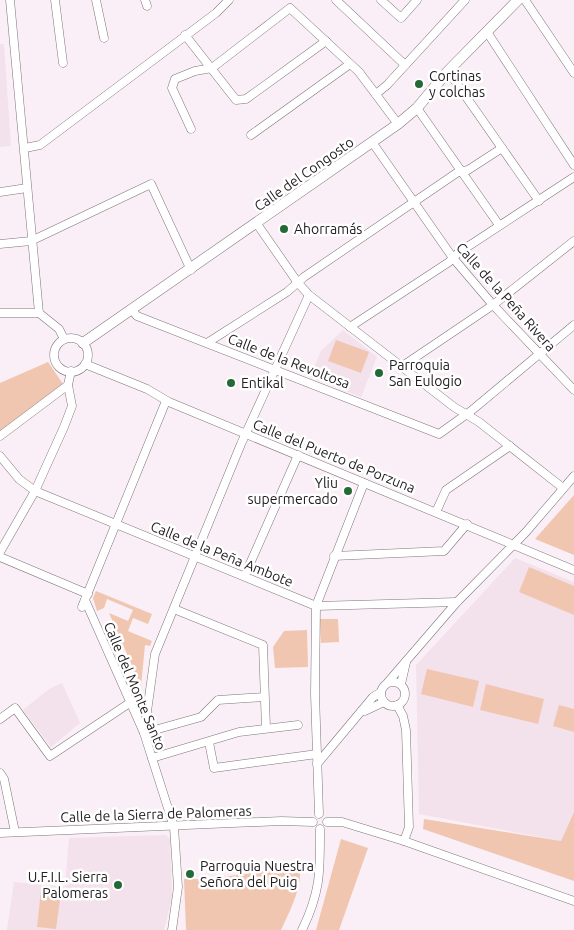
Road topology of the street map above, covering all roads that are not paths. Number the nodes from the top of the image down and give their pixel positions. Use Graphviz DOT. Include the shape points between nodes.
graph roads {
  1 [pos="10,0"];
  2 [pos="54,0"];
  3 [pos="96,0"];
  4 [pos="229,0"];
  5 [pos="336,0"];
  6 [pos="381,0"];
  7 [pos="418,0"];
  8 [pos="465,0"];
  9 [pos="518,0"];
  10 [pos="525,0"];
  11 [pos="487,32"];
  12 [pos="185,35"];
  13 [pos="104,38"];
  14 [pos="326,41"];
  15 [pos="63,63"];
  16 [pos="350,64"];
  17 [pos="405,65"];
  18 [pos="212,68"];
  19 [pos="448,71"];
  20 [pos="574,73"];
  21 [pos="376,94"];
  22 [pos="417,108"];
  23 [pos="398,124"];
  24 [pos="192,129"];
  25 [pos="251,134"];
  26 [pos="372,142"];
  27 [pos="24,148"];
  28 [pos="502,148"];
  29 [pos="574,165"];
  30 [pos="461,171"];
  31 [pos="574,177"];
  32 [pos="27,188"];
  33 [pos="0,192"];
  34 [pos="538,201"];
  35 [pos="414,202"];
  36 [pos="257,224"];
  37 [pos="499,225"];
  38 [pos="32,241"];
  39 [pos="574,241"];
  40 [pos="0,244"];
  41 [pos="453,258"];
  42 [pos="191,270"];
  43 [pos="298,283"];
  44 [pos="309,295"];
  45 [pos="493,305"];
  46 [pos="132,310"];
  47 [pos="0,313"];
  48 [pos="39,313"];
  49 [pos="574,325"];
  50 [pos="350,327"];
  51 [pos="64,339"];
  52 [pos="83,343"];
  53 [pos="207,343"];
  54 [pos="539,353"];
  55 [pos="85,364"];
  56 [pos="400,367"];
  57 [pos="275,370"];
  58 [pos="71,372"];
  59 [pos="68,385"];
  60 [pos="574,390"];
  61 [pos="166,401"];
  62 [pos="466,414"];
  63 [pos="246,434"];
  64 [pos="0,436"];
  65 [pos="510,446"];
  66 [pos="298,455"];
  67 [pos="0,456"];
  68 [pos="574,476"];
  69 [pos="364,482"];
  70 [pos="563,488"];
  71 [pos="35,491"];
  72 [pos="436,512"];
  73 [pos="115,524"];
  74 [pos="467,524"];
  75 [pos="513,543"];
  76 [pos="0,552"];
  77 [pos="196,555"];
  78 [pos="334,556"];
  79 [pos="0,557"];
  80 [pos="574,570"];
  81 [pos="245,575"];
  82 [pos="85,601"];
  83 [pos="457,602"];
  84 [pos="316,606"];
  85 [pos="174,609"];
  86 [pos="408,658"];
  87 [pos="388,682"];
  88 [pos="401,684"];
  89 [pos="381,692"];
  90 [pos="264,697"];
  91 [pos="130,702"];
  92 [pos="384,702"];
  93 [pos="398,705"];
  94 [pos="361,714"];
  95 [pos="0,719"];
  96 [pos="298,725"];
  97 [pos="266,728"];
  98 [pos="144,733"];
  99 [pos="208,742"];
  100 [pos="317,754"];
  101 [pos="152,758"];
  102 [pos="317,764"];
  103 [pos="0,773"];
  104 [pos="319,814"];
  105 [pos="313,822"];
  106 [pos="327,822"];
  107 [pos="174,827"];
  108 [pos="320,829"];
  109 [pos="16,832"];
  110 [pos="0,833"];
  111 [pos="404,841"];
  112 [pos="574,901"];
  113 [pos="172,930"];
  114 [pos="302,930"];
  1 -- 27 [label="street"];
  2 -- 15 [label="street"];
  3 -- 13 [label="street"];
  4 -- 12 [label="street"];
  5 -- 17 [label="street"];
  6 -- 7 [label="street" via="401,18"];
  8 -- 17 [label="street"];
  9 -- 11 [label="street, Calle del Congosto"];
  10 -- 20 [label="street"];
  11 -- 19 [label="street, Calle del Congosto"];
  11 -- 29 [label="street"];
  12 -- 18 [label="street"];
  12 -- 27 [label="street" via="40,145"];
  14 -- 16 [label="street"];
  14 -- 18 [label="street" via="290,8"];
  14 -- 18 [label="street" via="246,99 236,100"];
  16 -- 21 [label="street"];
  16 -- 25 [label="street"];
  17 -- 21 [label="street"];
  18 -- 24 [label="street" via="183,75 172,83"];
  19 -- 22 [label="street, Calle del Congosto"];
  19 -- 28 [label="street"];
  21 -- 23 [label="street"];
  22 -- 23 [label="street, Calle del Congosto"];
  22 -- 30 [label="street"];
  23 -- 26 [label="street, Calle del Congosto"];
  26 -- 35 [label="street, Calle de la Peña Rivera"];
  26 -- 36 [label="street, Calle del Congosto"];
  27 -- 32 [label="street"];
  28 -- 30 [label="street" via="468,170"];
  28 -- 34 [label="street"];
  30 -- 35 [label="street"];
  30 -- 37 [label="street"];
  31 -- 34 [label="street"];
  32 -- 33 [label="street"];
  32 -- 38 [label="street"];
  34 -- 37 [label="street"];
  35 -- 41 [label="street, Calle de la Peña Rivera"];
  35 -- 43 [label="street"];
  36 -- 42 [label="street, Calle del Congosto"];
  36 -- 43 [label="street"];
  37 -- 41 [label="street"];
  38 -- 40 [label="street"];
  38 -- 42 [label="street" via="151,184"];
  38 -- 48 [label="street"];
  39 -- 45 [label="street"];
  41 -- 45 [label="street, Calle de la Peña Rivera"];
  41 -- 50 [label="street"];
  42 -- 46 [label="street, Calle del Congosto"];
  43 -- 44 [label="street"];
  43 -- 53 [label="street"];
  44 -- 50 [label="street"];
  44 -- 57 [label="street"];
  45 -- 54 [label="street, Calle de la Peña Rivera"];
  45 -- 56 [label="street"];
  46 -- 52 [label="street, Calle del Congosto"];
  46 -- 53 [label="street, Calle de la Revoltosa" via="137,316"];
  47 -- 48 [label="street"];
  48 -- 51 [label="street" via="59,329"];
  49 -- 54 [label="street"];
  50 -- 56 [label="street"];
  51 -- 52 [label="street" via="77,339"];
  51 -- 58 [label="street" via="56,347 55,359 60,368"];
  52 -- 55 [label="street" via="88,352"];
  53 -- 57 [label="street, Calle de la Revoltosa"];
  54 -- 60 [label="street, Calle de la Peña Rivera"];
  54 -- 62 [label="street"];
  55 -- 58 [label="street"];
  55 -- 61 [label="street, Calle del Puerto de Porzuna" via="148,389"];
  56 -- 62 [label="street"];
  57 -- 62 [label="street, Calle de la Revoltosa" via="439,434"];
  57 -- 63 [label="street"];
  58 -- 59 [label="street"];
  59 -- 64 [label="street"];
  59 -- 71 [label="street" via="72,406"];
  61 -- 63 [label="street, Calle del Puerto de Porzuna"];
  61 -- 73 [label="street"];
  62 -- 65 [label="street"];
  63 -- 66 [label="street, Calle del Puerto de Porzuna"];
  63 -- 77 [label="street"];
  65 -- 70 [label="street"];
  65 -- 72 [label="street" via="446,490"];
  66 -- 69 [label="street, Calle del Puerto de Porzuna"];
  66 -- 81 [label="street"];
  67 -- 71 [label="street, Calle de la Peña Ambote" via="18,479"];
  68 -- 70 [label="street"];
  69 -- 72 [label="street, Calle del Puerto de Porzuna"];
  69 -- 78 [label="street"];
  70 -- 75 [label="street"];
  71 -- 73 [label="street, Calle de la Peña Ambote"];
  71 -- 76 [label="street"];
  72 -- 74 [label="street, Calle del Puerto de Porzuna"];
  73 -- 77 [label="street, Calle de la Peña Ambote"];
  73 -- 82 [label="street"];
  74 -- 75 [label="street, Calle del Puerto de Porzuna"];
  74 -- 78 [label="street" via="444,550"];
  75 -- 80 [label="street, Calle del Puerto de Porzuna"];
  75 -- 83 [label="street"];
  77 -- 81 [label="street, Calle de la Peña Ambote"];
  77 -- 85 [label="street"];
  78 -- 84 [label="street"];
  79 -- 82 [label="street"];
  81 -- 84 [label="street, Calle de la Peña Ambote"];
  82 -- 91 [label="street, Calle del Monte Santo"];
  83 -- 84 [label="street, Calle de la Peña Ambote"];
  83 -- 86 [label="street"];
  84 -- 100 [label="street"];
  85 -- 90 [label="street" via="263,645"];
  85 -- 98 [label="street" via="155,654"];
  86 -- 87 [label="street"];
  86 -- 88 [label="street"];
  87 -- 88 [label="street"];
  87 -- 89 [label="street"];
  88 -- 93 [label="street" via="405,696"];
  89 -- 92 [label="street"];
  89 -- 94 [label="street" via="373,697"];
  90 -- 97 [label="street"];
  90 -- 98 [label="street" via="218,700 202,718"];
  91 -- 95 [label="street" via="50,756 15,708"];
  91 -- 98 [label="street, Calle del Monte Santo"];
  92 -- 93 [label="street" via="390,706"];
  92 -- 94 [label="street"];
  93 -- 111 [label="street" via="406,730 409,827"];
  94 -- 102 [label="street"];
  96 -- 97 [label="street"];
  97 -- 99 [label="street"];
  98 -- 101 [label="street, Calle del Monte Santo"];
  99 -- 100 [label="street" via="214,768"];
  99 -- 101 [label="street"];
  100 -- 102 [label="street"];
  101 -- 107 [label="street, Calle del Monte Santo"];
  102 -- 104 [label="street"];
  103 -- 109 [label="street"];
  104 -- 105 [label="street"];
  104 -- 106 [label="street" via="324,815"];
  105 -- 107 [label="street, Calle de la Sierra de Palomeras"];
  105 -- 108 [label="street"];
  106 -- 108 [label="street"];
  106 -- 111 [label="street" via="342,822"];
  107 -- 109 [label="street, Calle de la Sierra de Palomeras"];
  107 -- 113 [label="street, Calle del Monte Santo" via="178,887"];
  108 -- 114 [label="street" via="319,882 314,904"];
  109 -- 110 [label="street, Calle de la Sierra de Palomeras"];
  111 -- 112 [label="street"];
}
